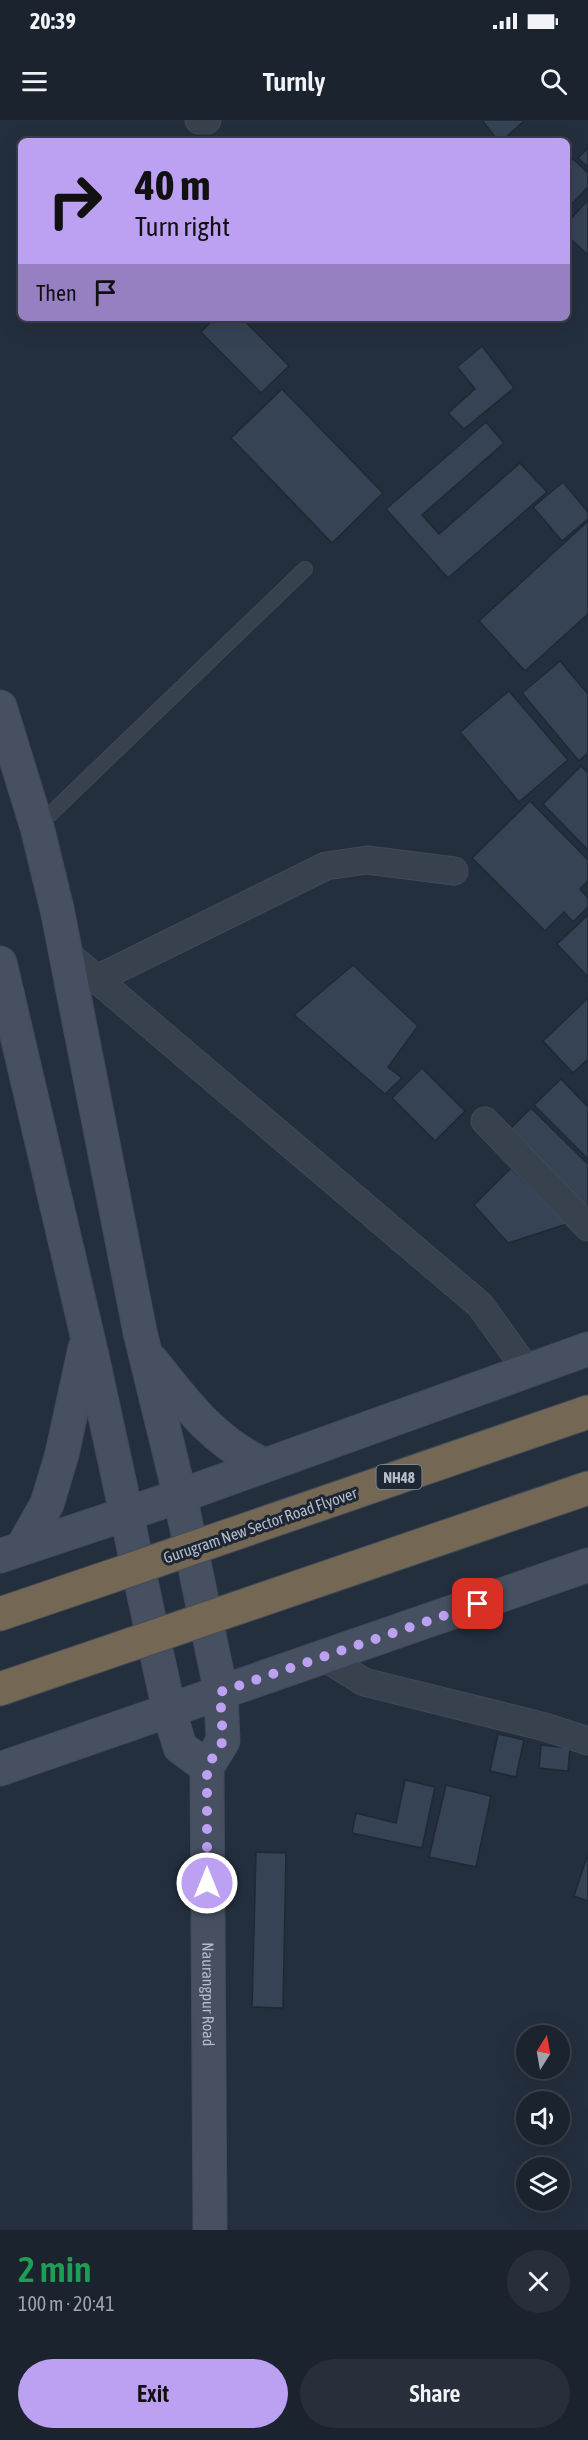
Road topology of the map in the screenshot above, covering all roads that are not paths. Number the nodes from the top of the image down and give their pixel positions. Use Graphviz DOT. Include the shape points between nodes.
graph roads {
  1 [pos="199,120"];
  2 [pos="207,120"];
  3 [pos="305,569"];
  4 [pos="0,707"];
  5 [pos="37,827"];
  6 [pos="454,871"];
  7 [pos="66,954"];
  8 [pos="0,963"];
  9 [pos="97,980"];
  10 [pos="485,1121"];
  11 [pos="588,1227"];
  12 [pos="88,1338"];
  13 [pos="588,1349"];
  14 [pos="146,1353"];
  15 [pos="526,1370"];
  16 [pos="588,1412"];
  17 [pos="264,1465"];
  18 [pos="588,1488"];
  19 [pos="180,1496"];
  20 [pos="126,1515"];
  21 [pos="11,1552"];
  22 [pos="588,1565"];
  23 [pos="0,1614"];
  24 [pos="324,1657"];
  25 [pos="0,1689"];
  26 [pos="220,1692"];
  27 [pos="169,1710"];
  28 [pos="588,1741"];
  29 [pos="207,1767"];
  30 [pos="0,1769"];
  31 [pos="210,2230"];
  1 -- 2 [label="street"];
  3 -- 5 [label="lane"];
  4 -- 5 [label="street"];
  5 -- 7 [label="street"];
  6 -- 9 [label="street" via="367,860 326,866"];
  7 -- 9 [label="street"];
  7 -- 14 [label="street"];
  8 -- 12 [label="street"];
  9 -- 15 [label="street" via="480,1305"];
  10 -- 11 [label="street"];
  12 -- 20 [label="street"];
  12 -- 21 [label="street" via="47,1504"];
  13 -- 15 [label="street"];
  14 -- 17 [label="street" via="190,1409 236,1452"];
  14 -- 19 [label="street"];
  15 -- 17 [label="street"];
  16 -- 23 [label="highway, Gurugram New Sector Road Flyover / NH48, bridge"];
  17 -- 19 [label="street"];
  18 -- 25 [label="highway, bridge"];
  19 -- 20 [label="street"];
  19 -- 26 [label="street"];
  20 -- 21 [label="street"];
  20 -- 27 [label="street"];
  22 -- 24 [label="street"];
  24 -- 26 [label="street"];
  24 -- 28 [label="street" via="364,1682"];
  26 -- 27 [label="street"];
  26 -- 29 [label="street" via="223,1741"];
  27 -- 29 [label="street" via="180,1747"];
  27 -- 30 [label="street"];
  29 -- 31 [label="street, Naurangpur Road"];
}
